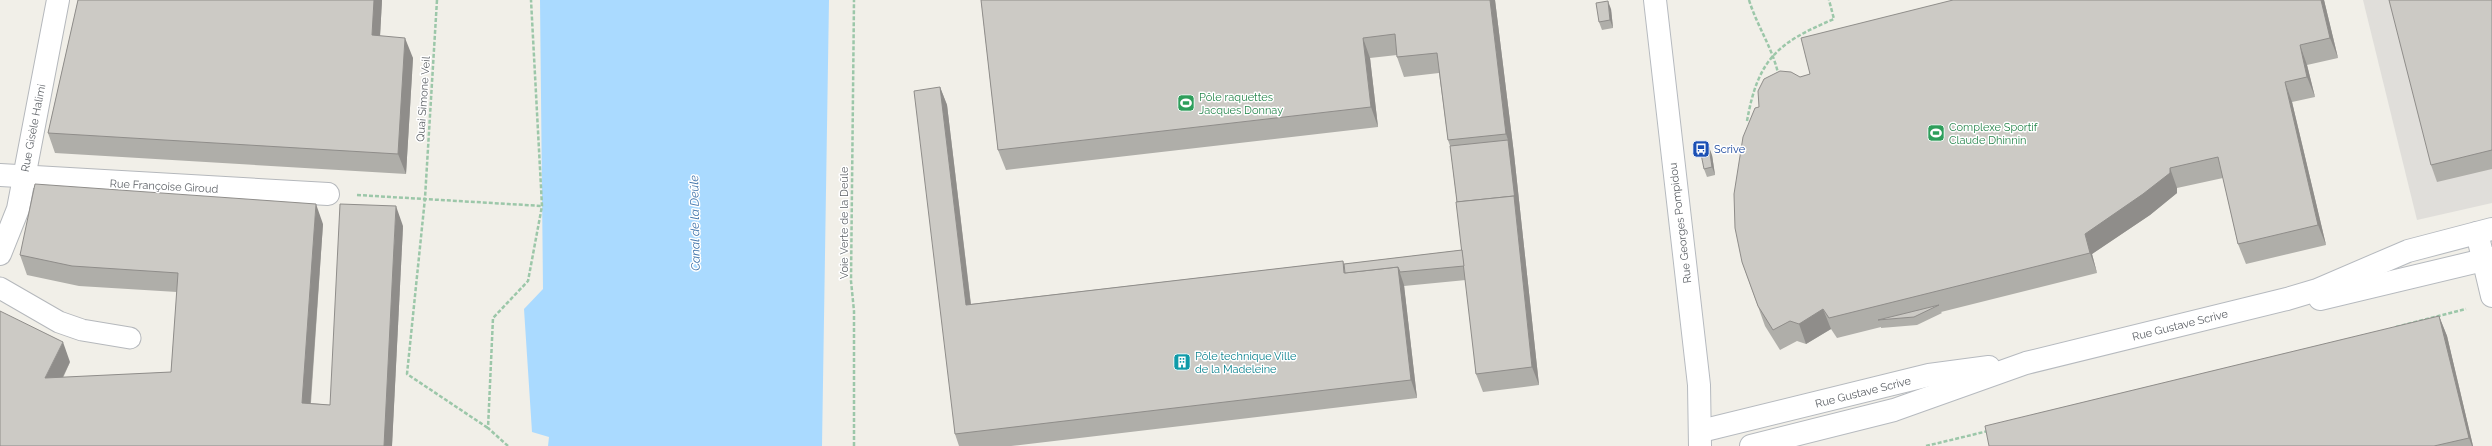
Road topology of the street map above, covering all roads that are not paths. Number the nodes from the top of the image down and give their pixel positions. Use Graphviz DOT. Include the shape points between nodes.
graph roads {
  1 [pos="58,0"];
  2 [pos="1655,0"];
  3 [pos="0,176"];
  4 [pos="23,178"];
  5 [pos="328,194"];
  6 [pos="2485,231"];
  7 [pos="0,254"];
  8 [pos="2488,259"];
  9 [pos="0,288"];
  10 [pos="2492,296"];
  11 [pos="2287,299"];
  12 [pos="130,338"];
  13 [pos="2026,363"];
  14 [pos="1701,439"];
  15 [pos="1751,446"];
  1 -- 4 [label="street, Rue Gisèle Halimi"];
  2 -- 14 [label="street, Rue Georges Pompidou" via="1698,373"];
  3 -- 4 [label="street, Rue Françoise Giroud"];
  4 -- 5 [label="street, Rue Françoise Giroud"];
  4 -- 7 [label="street, Rue Gisèle Halimi" via="18,210"];
  6 -- 8 [label="street"];
  6 -- 11 [label="street, Rue Gustave Scrive" via="2408,251 2317,290"];
  8 -- 10 [label="street"];
  8 -- 11 [label="street, Rue Gustave Scrive" via="2326,298"];
  9 -- 12 [label="lane" via="45,315 76,328"];
  11 -- 13 [label="street, Rue Gustave Scrive"];
  13 -- 14 [label="street, Rue Gustave Scrive" via="1930,375"];
  13 -- 15 [label="street, Rue Gustave Scrive" via="1894,410"];
}
